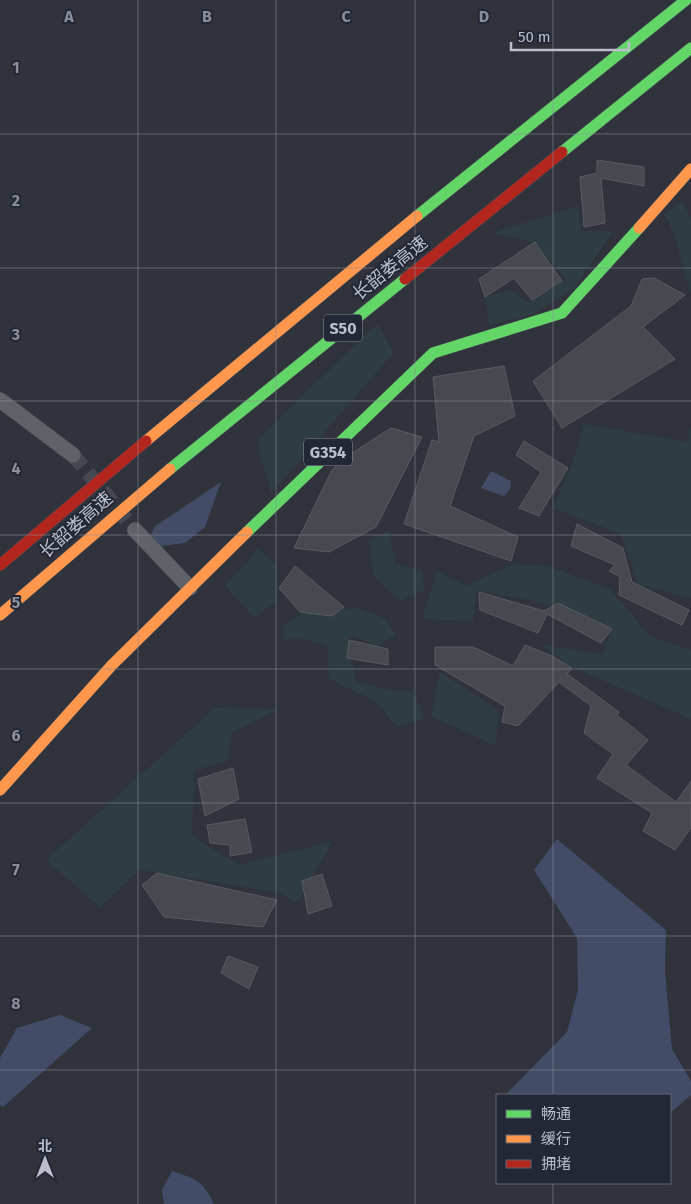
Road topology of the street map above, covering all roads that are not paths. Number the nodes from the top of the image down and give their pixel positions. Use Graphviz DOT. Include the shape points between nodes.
graph roads {
  1 [pos="686,0"];
  2 [pos="691,48"];
  3 [pos="691,169"];
  4 [pos="0,400"];
  5 [pos="73,456"];
  6 [pos="135,530"];
  7 [pos="0,565"];
  8 [pos="190,588"];
  9 [pos="0,615"];
  10 [pos="0,790"];
  1 -- 7 [label="highway, 长韶娄高速 / S50" via="505,144"];
  2 -- 9 [label="highway, 长韶娄高速 / S50" via="129,502"];
  3 -- 8 [label="highway, G354" via="562,313 433,353"];
  4 -- 5 [label="street"];
  6 -- 8 [label="street"];
  8 -- 10 [label="highway, G354" via="112,665"];
}
